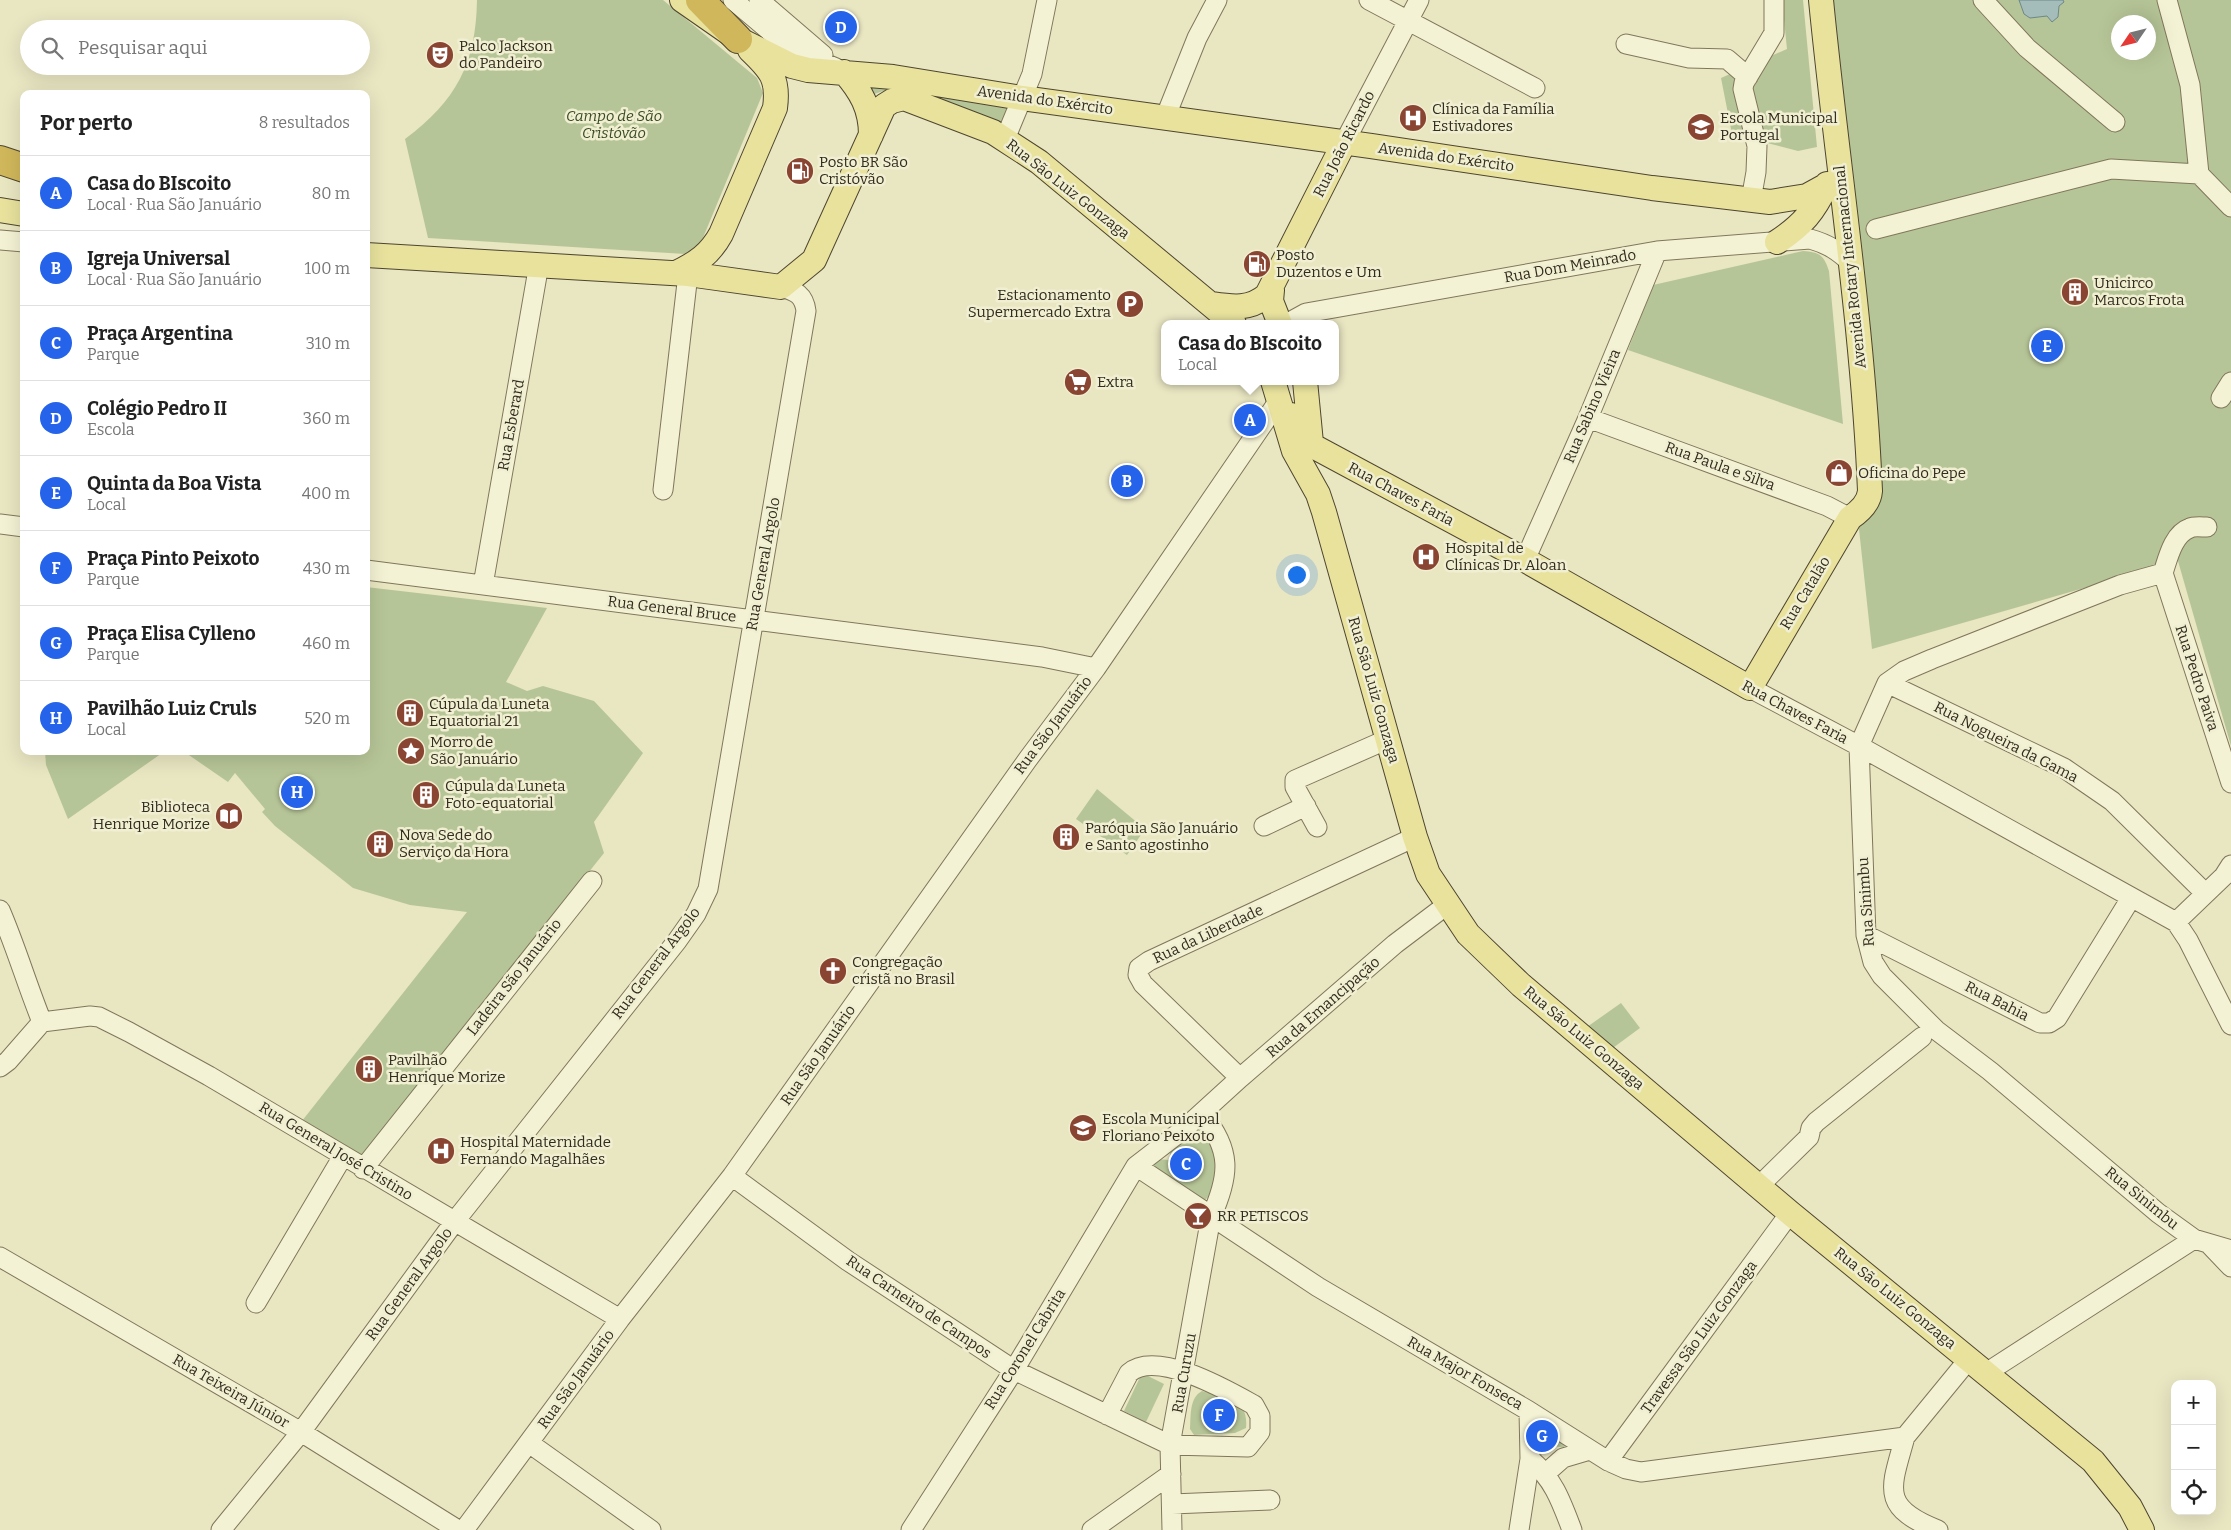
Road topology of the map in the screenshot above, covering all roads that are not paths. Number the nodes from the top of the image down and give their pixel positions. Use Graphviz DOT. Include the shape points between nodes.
graph roads {
  1 [pos="682,0"];
  2 [pos="700,0"];
  3 [pos="733,0"];
  4 [pos="759,0"];
  5 [pos="1048,0"];
  6 [pos="1217,0"];
  7 [pos="1369,0"];
  8 [pos="1419,0"];
  9 [pos="1774,0"];
  10 [pos="1821,0"];
  11 [pos="1983,0"];
  12 [pos="2167,0"];
  13 [pos="1408,21"];
  14 [pos="738,38"];
  15 [pos="1626,44"];
  16 [pos="844,72"];
  17 [pos="1748,77"];
  18 [pos="1535,88"];
  19 [pos="1022,98"];
  20 [pos="1165,118"];
  21 [pos="2115,122"];
  22 [pos="871,135"];
  23 [pos="1005,139"];
  24 [pos="1344,143"];
  25 [pos="1836,146"];
  26 [pos="0,160"];
  27 [pos="20,167"];
  28 [pos="2199,174"];
  29 [pos="1827,184"];
  30 [pos="1751,200"];
  31 [pos="2231,207"];
  32 [pos="0,210"];
  33 [pos="20,213"];
  34 [pos="1876,229"];
  35 [pos="0,240"];
  36 [pos="20,242"];
  37 [pos="1777,242"];
  38 [pos="1657,251"];
  39 [pos="370,255"];
  40 [pos="539,264"];
  41 [pos="1852,264"];
  42 [pos="682,274"];
  43 [pos="781,287"];
  44 [pos="1272,290"];
  45 [pos="1211,304"];
  46 [pos="1229,320"];
  47 [pos="1278,320"];
  48 [pos="1293,320"];
  49 [pos="2231,382"];
  50 [pos="1305,385"];
  51 [pos="1276,390"];
  52 [pos="2221,398"];
  53 [pos="1588,418"];
  54 [pos="1311,446"];
  55 [pos="663,490"];
  56 [pos="1318,494"];
  57 [pos="1857,510"];
  58 [pos="0,524"];
  59 [pos="20,526"];
  60 [pos="2206,527"];
  61 [pos="1525,560"];
  62 [pos="370,571"];
  63 [pos="2164,573"];
  64 [pos="484,585"];
  65 [pos="754,619"];
  66 [pos="1096,668"];
  67 [pos="1887,683"];
  68 [pos="1750,688"];
  69 [pos="1388,739"];
  70 [pos="1859,746"];
  71 [pos="2231,783"];
  72 [pos="1306,806"];
  73 [pos="1264,826"];
  74 [pos="1317,827"];
  75 [pos="1415,837"];
  76 [pos="2231,865"];
  77 [pos="592,881"];
  78 [pos="2205,893"];
  79 [pos="2131,898"];
  80 [pos="1448,904"];
  81 [pos="0,910"];
  82 [pos="2176,922"];
  83 [pos="1866,935"];
  84 [pos="42,1022"];
  85 [pos="2231,1026"];
  86 [pos="1922,1037"];
  87 [pos="0,1067"];
  88 [pos="1240,1078"];
  89 [pos="1202,1114"];
  90 [pos="343,1156"];
  91 [pos="1136,1166"];
  92 [pos="363,1169"];
  93 [pos="732,1176"];
  94 [pos="1759,1186"];
  95 [pos="1790,1213"];
  96 [pos="1211,1217"];
  97 [pos="455,1221"];
  98 [pos="2202,1242"];
  99 [pos="2231,1250"];
  100 [pos="0,1257"];
  101 [pos="2231,1267"];
  102 [pos="256,1303"];
  103 [pos="620,1319"];
  104 [pos="1977,1366"];
  105 [pos="1014,1370"];
  106 [pos="1185,1372"];
  107 [pos="1529,1411"];
  108 [pos="1107,1415"];
  109 [pos="301,1432"];
  110 [pos="1905,1437"];
  111 [pos="529,1443"];
  112 [pos="1170,1445"];
  113 [pos="1590,1450"];
  114 [pos="1530,1459"];
  115 [pos="1608,1461"];
  116 [pos="1546,1473"];
  117 [pos="1171,1474"];
  118 [pos="1270,1500"];
  119 [pos="1172,1504"];
  120 [pos="221,1530"];
  121 [pos="458,1530"];
  122 [pos="464,1530"];
  123 [pos="651,1530"];
  124 [pos="911,1530"];
  125 [pos="1092,1530"];
  126 [pos="1172,1530"];
  127 [pos="1520,1530"];
  128 [pos="1572,1530"];
  129 [pos="1938,1530"];
  130 [pos="2142,1530"];
  1 -- 14 [label="main road"];
  2 -- 14 [label="highway"];
  3 -- 16 [label="street" via="784,43"];
  4 -- 16 [label="street"];
  5 -- 19 [label="street" via="1032,74"];
  6 -- 20 [label="street" via="1197,38"];
  7 -- 13 [label="street"];
  8 -- 13 [label="street, Rua João Ricardo"];
  9 -- 17 [label="street" via="1774,33"];
  10 -- 25 [label="main road, Avenida Rotary Internacional"];
  11 -- 21 [label="street" via="2026,48"];
  12 -- 28 [label="street" via="2190,85"];
  13 -- 18 [label="street"];
  13 -- 24 [label="street, Rua João Ricardo"];
  14 -- 16 [label="main road" via="792,66"];
  14 -- 42 [label="main road" via="766,66 774,79 775,108 721,234 712,249"];
  15 -- 17 [label="street" via="1690,58 1727,59"];
  16 -- 19 [label="main road, Avenida do Exército"];
  16 -- 22 [label="main road" via="864,99 871,117"];
  17 -- 30 [label="street" via="1743,89 1757,146"];
  19 -- 20 [label="main road, Avenida do Exército"];
  19 -- 23 [label="street"];
  20 -- 24 [label="main road, Avenida do Exército"];
  22 -- 23 [label="main road, Rua São Luiz Gonzaga" via="884,106 904,98"];
  22 -- 43 [label="main road" via="814,260"];
  23 -- 45 [label="main road, Rua São Luiz Gonzaga" via="1039,162"];
  24 -- 30 [label="main road, Avenida do Exército"];
  24 -- 44 [label="main road, Rua João Ricardo"];
  25 -- 29 [label="main road" via="1834,166"];
  25 -- 41 [label="main road, Avenida Rotary Internacional"];
  26 -- 27 [label="highway"];
  28 -- 31 [label="street"];
  28 -- 34 [label="street" via="2111,169"];
  29 -- 30 [label="main road, Avenida do Exército" via="1807,196 1790,200"];
  29 -- 37 [label="main road" via="1815,208 1798,228"];
  32 -- 33 [label="main road"];
  35 -- 36 [label="street"];
  37 -- 38 [label="street, Rua Dom Meinrado"];
  37 -- 41 [label="street, Rua Dom Meinrado" via="1810,239 1840,252"];
  38 -- 48 [label="street, Rua Dom Meinrado" via="1306,313"];
  38 -- 53 [label="street, Rua Sabino Vieira"];
  39 -- 40 [label="main road"];
  40 -- 42 [label="main road"];
  40 -- 64 [label="street, Rua Esberard"];
  41 -- 57 [label="main road, Avenida Rotary Internacional" via="1870,491"];
  42 -- 43 [label="main road"];
  42 -- 55 [label="street"];
  43 -- 65 [label="street, Rua General Argolo" via="800,295 806,311"];
  44 -- 45 [label="main road" via="1252,305 1231,307"];
  44 -- 47 [label="main road" via="1271,301"];
  45 -- 46 [label="main road, Rua São Luiz Gonzaga"];
  49 -- 52 [label="street"];
  50 -- 54 [label="main road"];
  51 -- 54 [label="main road"];
  51 -- 56 [label="main road, Rua São Luiz Gonzaga" via="1294,451"];
  51 -- 66 [label="street, Rua São Januário"];
  53 -- 57 [label="street, Rua Paula e Silva" via="1827,506"];
  53 -- 61 [label="street, Rua Sabino Vieira"];
  54 -- 56 [label="main road"];
  54 -- 61 [label="main road, Rua Chaves Faria"];
  56 -- 69 [label="main road, Rua São Luiz Gonzaga"];
  57 -- 68 [label="main road, Rua Catalão"];
  58 -- 59 [label="street"];
  60 -- 63 [label="street" via="2190,528 2181,535 2172,547"];
  61 -- 68 [label="main road, Rua Chaves Faria"];
  62 -- 64 [label="street, Rua General Bruce"];
  63 -- 67 [label="street" via="2120,585 1932,658"];
  63 -- 71 [label="street, Rua Pedro Paiva"];
  64 -- 65 [label="street, Rua General Bruce"];
  65 -- 66 [label="street, Rua General Bruce" via="1042,657"];
  65 -- 97 [label="street, Rua General Argolo" via="708,888 696,914"];
  66 -- 93 [label="street, Rua São Januário" via="1028,758"];
  67 -- 70 [label="street, Rua Sinimbu"];
  67 -- 78 [label="street, Rua Nogueira da Gama" via="2064,768 2112,801"];
  68 -- 70 [label="street, Rua Chaves Faria"];
  69 -- 72 [label="street" via="1295,780 1295,787"];
  69 -- 75 [label="main road, Rua São Luiz Gonzaga"];
  70 -- 79 [label="street, Rua Chaves Faria"];
  70 -- 83 [label="street, Rua Sinimbu"];
  72 -- 73 [label="street"];
  72 -- 74 [label="street"];
  75 -- 80 [label="main road, Rua São Luiz Gonzaga" via="1428,874"];
  75 -- 88 [label="street, Rua da Liberdade" via="1148,961 1140,968 1138,975 1143,984"];
  76 -- 78 [label="street"];
  77 -- 92 [label="street, Ladeira São Januário"];
  78 -- 82 [label="street"];
  79 -- 82 [label="street, Rua Chaves Faria"];
  79 -- 83 [label="street, Rua Bahia" via="2057,1018 2049,1023 2040,1022"];
  80 -- 88 [label="street, Rua da Emancipação" via="1395,944"];
  80 -- 94 [label="main road, Rua São Luiz Gonzaga" via="1474,941 1522,985"];
  81 -- 84 [label="street"];
  82 -- 85 [label="street, Rua Chaves Faria"];
  83 -- 98 [label="street, Rua Sinimbu" via="1873,962 1882,976 1936,1030 1990,1071 2158,1213"];
  84 -- 87 [label="street"];
  84 -- 90 [label="street, Rua General José Cristino" via="99,1017 210,1076"];
  86 -- 94 [label="street" via="1816,1122 1809,1137"];
  88 -- 89 [label="street, Rua da Emancipação"];
  89 -- 91 [label="street, Rua da Emancipação"];
  89 -- 96 [label="street, Rua Curuzu" via="1217,1132 1224,1158 1223,1186"];
  90 -- 92 [label="street, Rua General José Cristino"];
  90 -- 102 [label="street"];
  91 -- 96 [label="street, Rua Major Fonseca"];
  91 -- 105 [label="street, Rua Coronel Cabrita"];
  92 -- 97 [label="street, Rua General José Cristino"];
  93 -- 103 [label="street, Rua São Januário"];
  93 -- 105 [label="street, Rua Carneiro de Campos" via="848,1261"];
  94 -- 95 [label="main road, Rua São Luiz Gonzaga"];
  95 -- 104 [label="main road, Rua São Luiz Gonzaga"];
  95 -- 115 [label="street, Travessa São Luiz Gonzaga"];
  96 -- 106 [label="street, Rua Curuzu"];
  96 -- 107 [label="street, Rua Major Fonseca" via="1318,1287"];
  97 -- 103 [label="street, Rua General José Cristino"];
  97 -- 109 [label="street, Rua General Argolo"];
  98 -- 99 [label="street, Rua Sinimbu"];
  98 -- 101 [label="street"];
  98 -- 104 [label="street"];
  100 -- 109 [label="street, Rua Teixeira Júnior"];
  103 -- 111 [label="street, Rua São Januário"];
  104 -- 110 [label="street"];
  104 -- 130 [label="main road, Rua São Luiz Gonzaga" via="2093,1461 2130,1507"];
  105 -- 108 [label="street, Rua Carneiro de Campos"];
  105 -- 124 [label="street, Rua Coronel Cabrita"];
  106 -- 108 [label="street" via="1148,1364 1134,1368"];
  106 -- 112 [label="street, Rua Curuzu"];
  106 -- 112 [label="street" via="1254,1405 1260,1416 1260,1432 1248,1447"];
  107 -- 113 [label="street, Rua Major Fonseca"];
  107 -- 114 [label="street"];
  108 -- 112 [label="street, Rua Carneiro de Campos"];
  109 -- 120 [label="street, Rua General Argolo"];
  109 -- 121 [label="street, Rua Teixeira Júnior"];
  110 -- 115 [label="street, Rua Major Fonseca" via="1641,1472"];
  110 -- 129 [label="street" via="1892,1493 1920,1523"];
  111 -- 122 [label="street, Rua São Januário"];
  111 -- 123 [label="street"];
  112 -- 117 [label="street, Rua Curuzu"];
  113 -- 115 [label="street, Rua Major Fonseca"];
  113 -- 116 [label="street" via="1563,1458"];
  114 -- 116 [label="street"];
  114 -- 127 [label="street"];
  116 -- 128 [label="street"];
  117 -- 119 [label="street, Rua Curuzu"];
  117 -- 125 [label="street"];
  118 -- 119 [label="street"];
  119 -- 126 [label="street, Rua Curuzu"];
}
